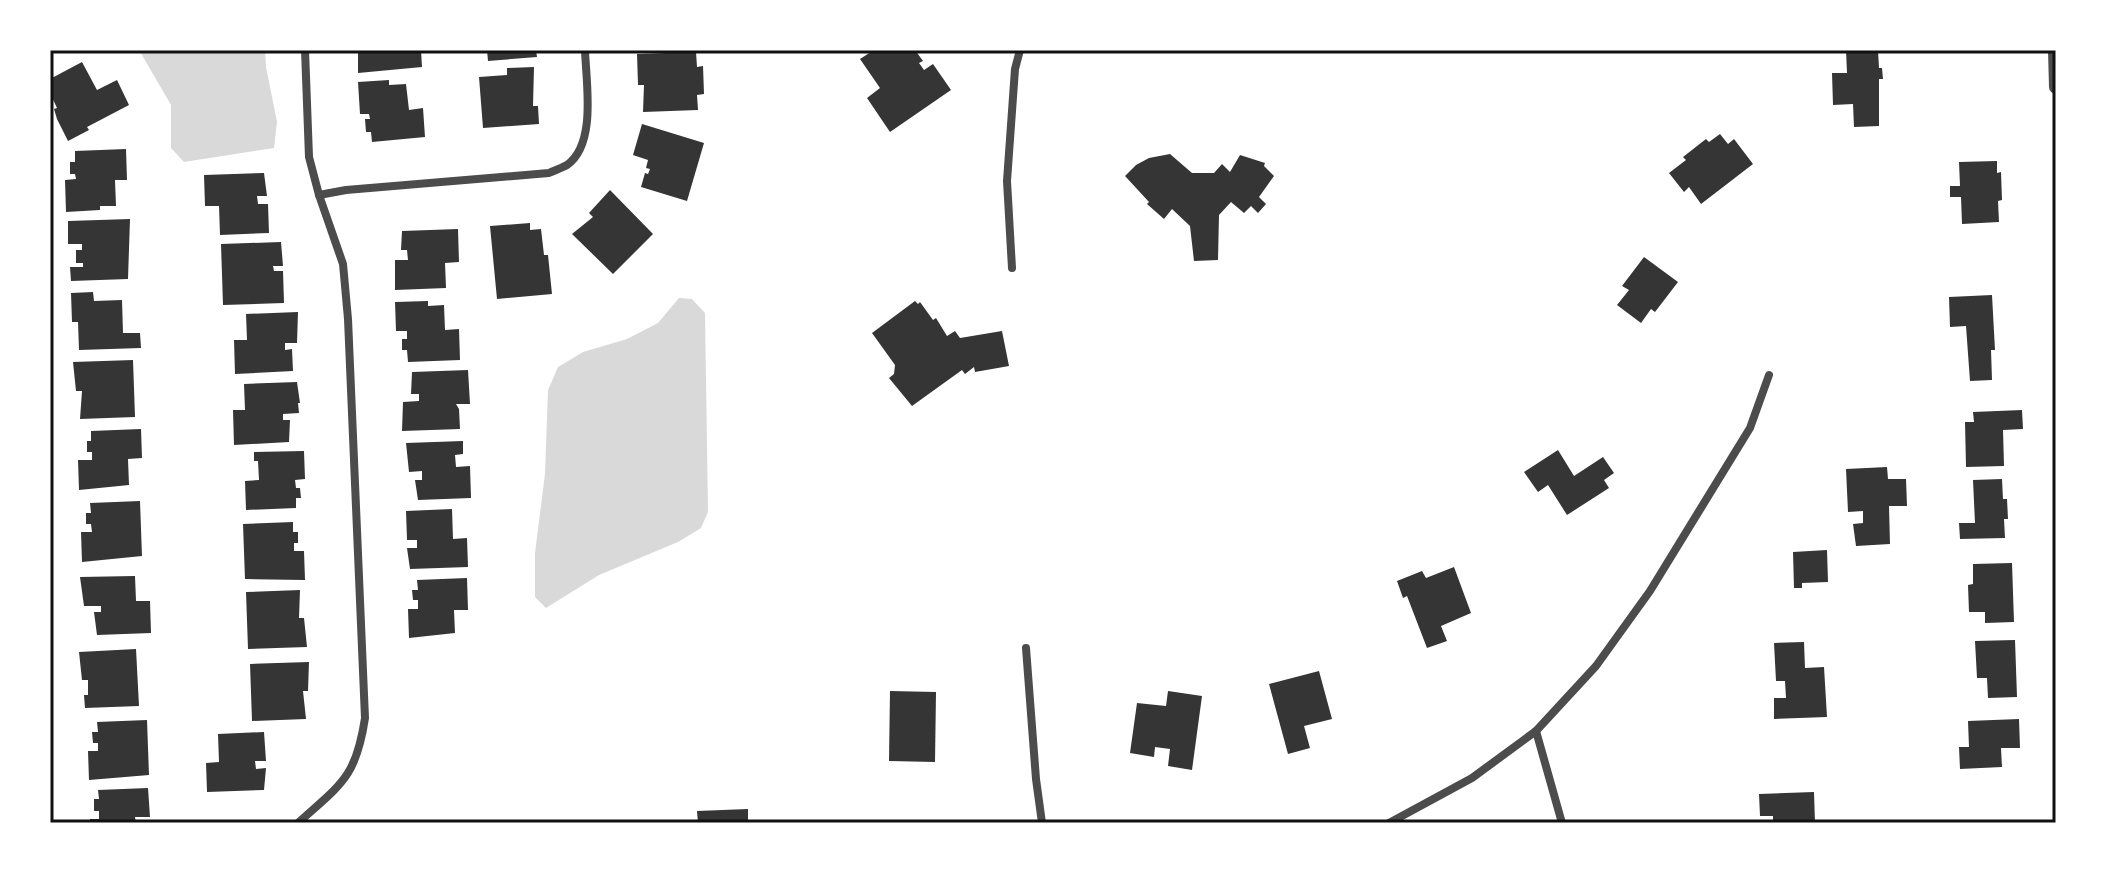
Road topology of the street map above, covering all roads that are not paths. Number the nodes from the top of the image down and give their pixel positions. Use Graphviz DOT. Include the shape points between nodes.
graph roads {
  1 [pos="305,50"];
  2 [pos="585,50"];
  3 [pos="1020,50"];
  4 [pos="2055,50"];
  5 [pos="2056,87"];
  6 [pos="319,195"];
  7 [pos="1012,268"];
  8 [pos="1769,375"];
  9 [pos="1026,648"];
  10 [pos="1536,731"];
  11 [pos="298,823"];
  12 [pos="1042,823"];
  13 [pos="1389,823"];
  14 [pos="1562,823"];
  1 -- 6 [label="street" via="309,157"];
  2 -- 6 [label="street" via="588,125 579,152 567,165 549,173"];
  3 -- 7 [label="street" via="1007,181"];
  4 -- 5 [label="street"];
  6 -- 11 [label="street" via="343,264 365,718 360,753 346,779"];
  8 -- 10 [label="street" via="1750,428 1650,591 1596,666"];
  9 -- 12 [label="street"];
  10 -- 13 [label="street" via="1472,778"];
  10 -- 14 [label="street"];
}
